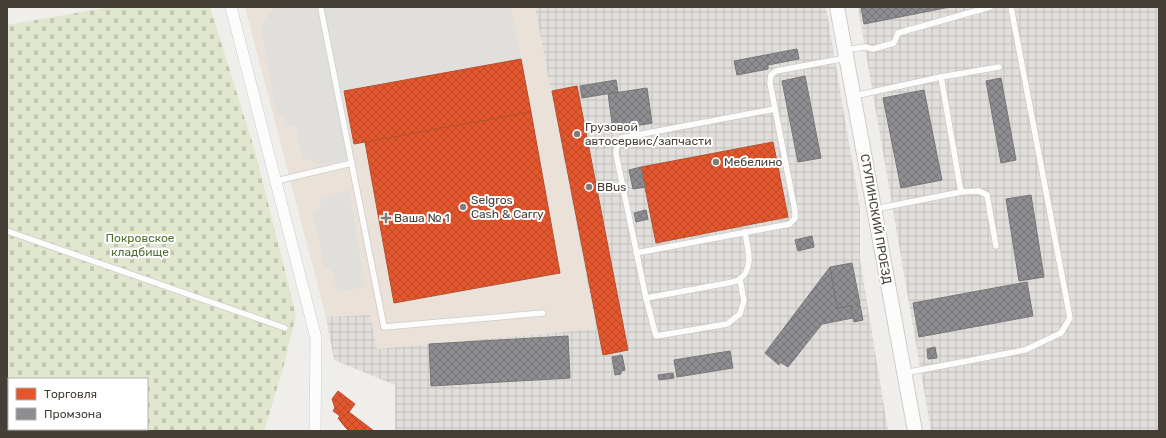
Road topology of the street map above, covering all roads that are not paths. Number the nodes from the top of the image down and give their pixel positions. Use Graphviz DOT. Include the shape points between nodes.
graph roads {
  1 [pos="231,7"];
  2 [pos="837,7"];
  3 [pos="990,7"];
  4 [pos="1011,7"];
  5 [pos="321,9"];
  6 [pos="846,54"];
  7 [pos="999,67"];
  8 [pos="941,77"];
  9 [pos="853,96"];
  10 [pos="775,109"];
  11 [pos="352,163"];
  12 [pos="276,181"];
  13 [pos="961,192"];
  14 [pos="874,209"];
  15 [pos="7,231"];
  16 [pos="745,232"];
  17 [pos="996,246"];
  18 [pos="636,253"];
  19 [pos="740,279"];
  20 [pos="646,298"];
  21 [pos="543,312"];
  22 [pos="285,328"];
  23 [pos="904,373"];
  24 [pos="315,431"];
  25 [pos="914,431"];
  1 -- 12 [label="street"];
  2 -- 6 [label="street, СТУПИНСКИЙ ПРОЕЗД"];
  3 -- 6 [label="lane" via="898,33 894,43 873,49 864,47"];
  4 -- 23 [label="lane" via="1070,318 1061,333 1025,350"];
  5 -- 11 [label="lane"];
  6 -- 9 [label="street, СТУПИНСКИЙ ПРОЕЗД"];
  6 -- 10 [label="lane" via="776,71 771,75 770,83"];
  7 -- 8 [label="lane"];
  8 -- 9 [label="lane"];
  8 -- 13 [label="lane"];
  9 -- 14 [label="street, СТУПИНСКИЙ ПРОЕЗД"];
  10 -- 16 [label="lane" via="795,218 790,224"];
  10 -- 18 [label="lane" via="621,138 618,141 616,154"];
  11 -- 12 [label="lane"];
  11 -- 21 [label="lane" via="384,327"];
  12 -- 24 [label="street" via="316,338"];
  13 -- 14 [label="lane"];
  13 -- 17 [label="lane" via="980,191 987,195"];
  14 -- 23 [label="street, СТУПИНСКИЙ ПРОЕЗД"];
  15 -- 22 [label="lane"];
  16 -- 18 [label="lane"];
  16 -- 19 [label="lane" via="750,259 747,270"];
  18 -- 20 [label="lane"];
  19 -- 20 [label="lane"];
  19 -- 20 [label="lane" via="744,301 740,314 727,324 656,336"];
  23 -- 25 [label="street, СТУПИНСКИЙ ПРОЕЗД"];
}
